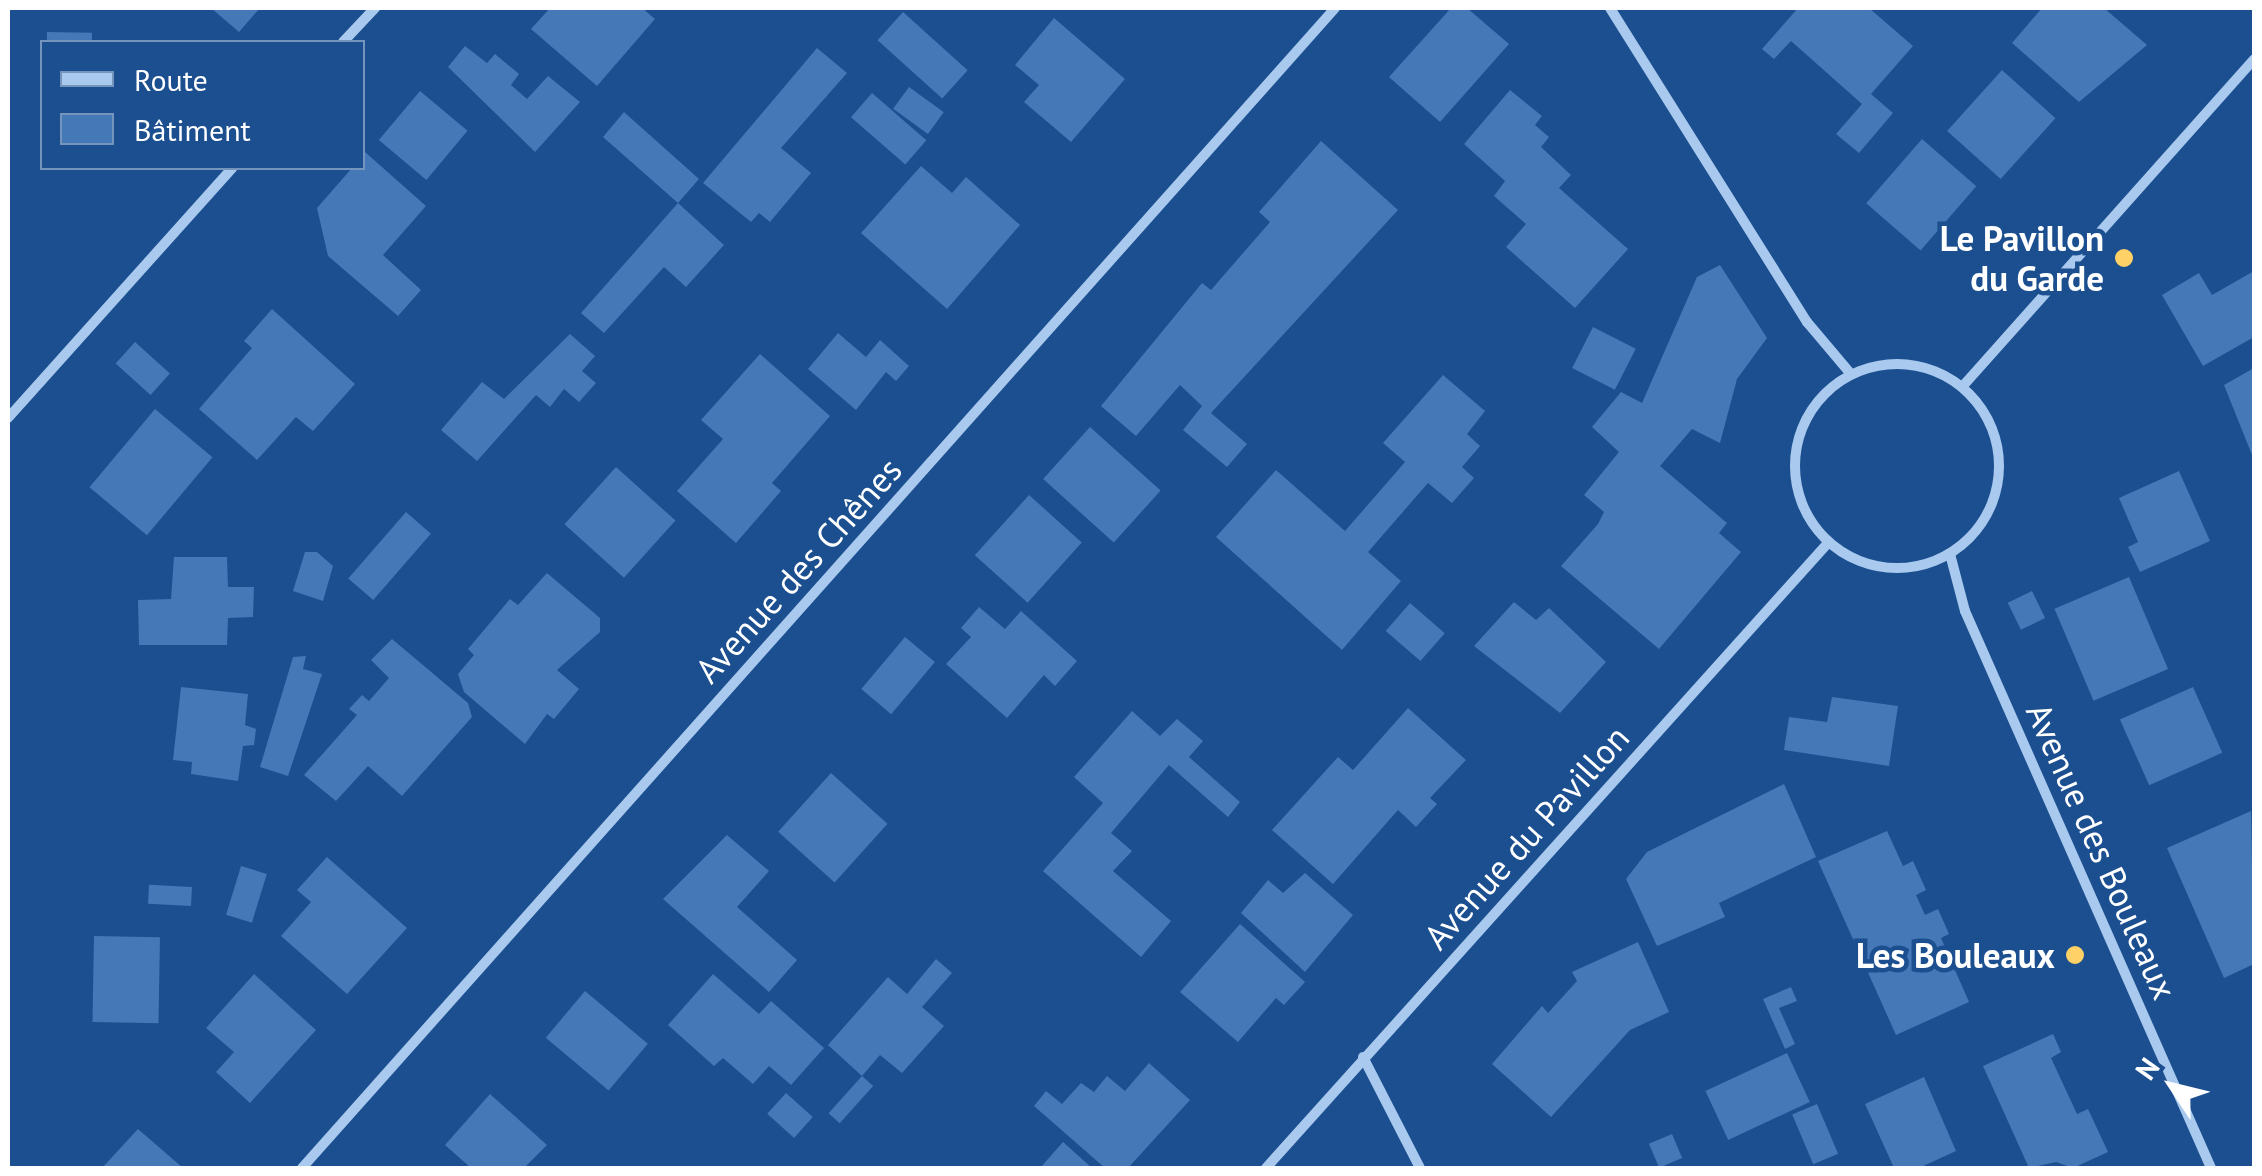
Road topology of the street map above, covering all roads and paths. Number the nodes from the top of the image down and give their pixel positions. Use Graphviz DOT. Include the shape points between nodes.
graph roads {
  1 [pos="375,8"];
  2 [pos="1335,8"];
  3 [pos="1610,8"];
  4 [pos="346,40"];
  5 [pos="2254,59"];
  6 [pos="230,170"];
  7 [pos="1852,374"];
  8 [pos="1962,387"];
  9 [pos="8,418"];
  10 [pos="1828,543"];
  11 [pos="1950,554"];
  12 [pos="1363,1057"];
  13 [pos="302,1168"];
  14 [pos="1266,1168"];
  15 [pos="1420,1168"];
  16 [pos="2210,1168"];
  1 -- 4 [label="street"];
  2 -- 13 [label="street, Avenue des Chênes"];
  3 -- 7 [label="street" via="1808,322"];
  5 -- 8 [label="street"];
  6 -- 9 [label="street"];
  7 -- 8 [label="street" via="1909,364"];
  7 -- 10 [label="street" via="1824,393 1795,452 1796,486 1808,518"];
  8 -- 11 [label="street" via="1984,411 2000,474 1975,534"];
  10 -- 11 [label="street" via="1856,561 1887,568 1920,567"];
  10 -- 12 [label="street, Avenue du Pavillon"];
  11 -- 16 [label="street, Avenue des Bouleaux" via="1966,611"];
  12 -- 14 [label="street, Avenue du Pavillon"];
  12 -- 15 [label="street"];
}
